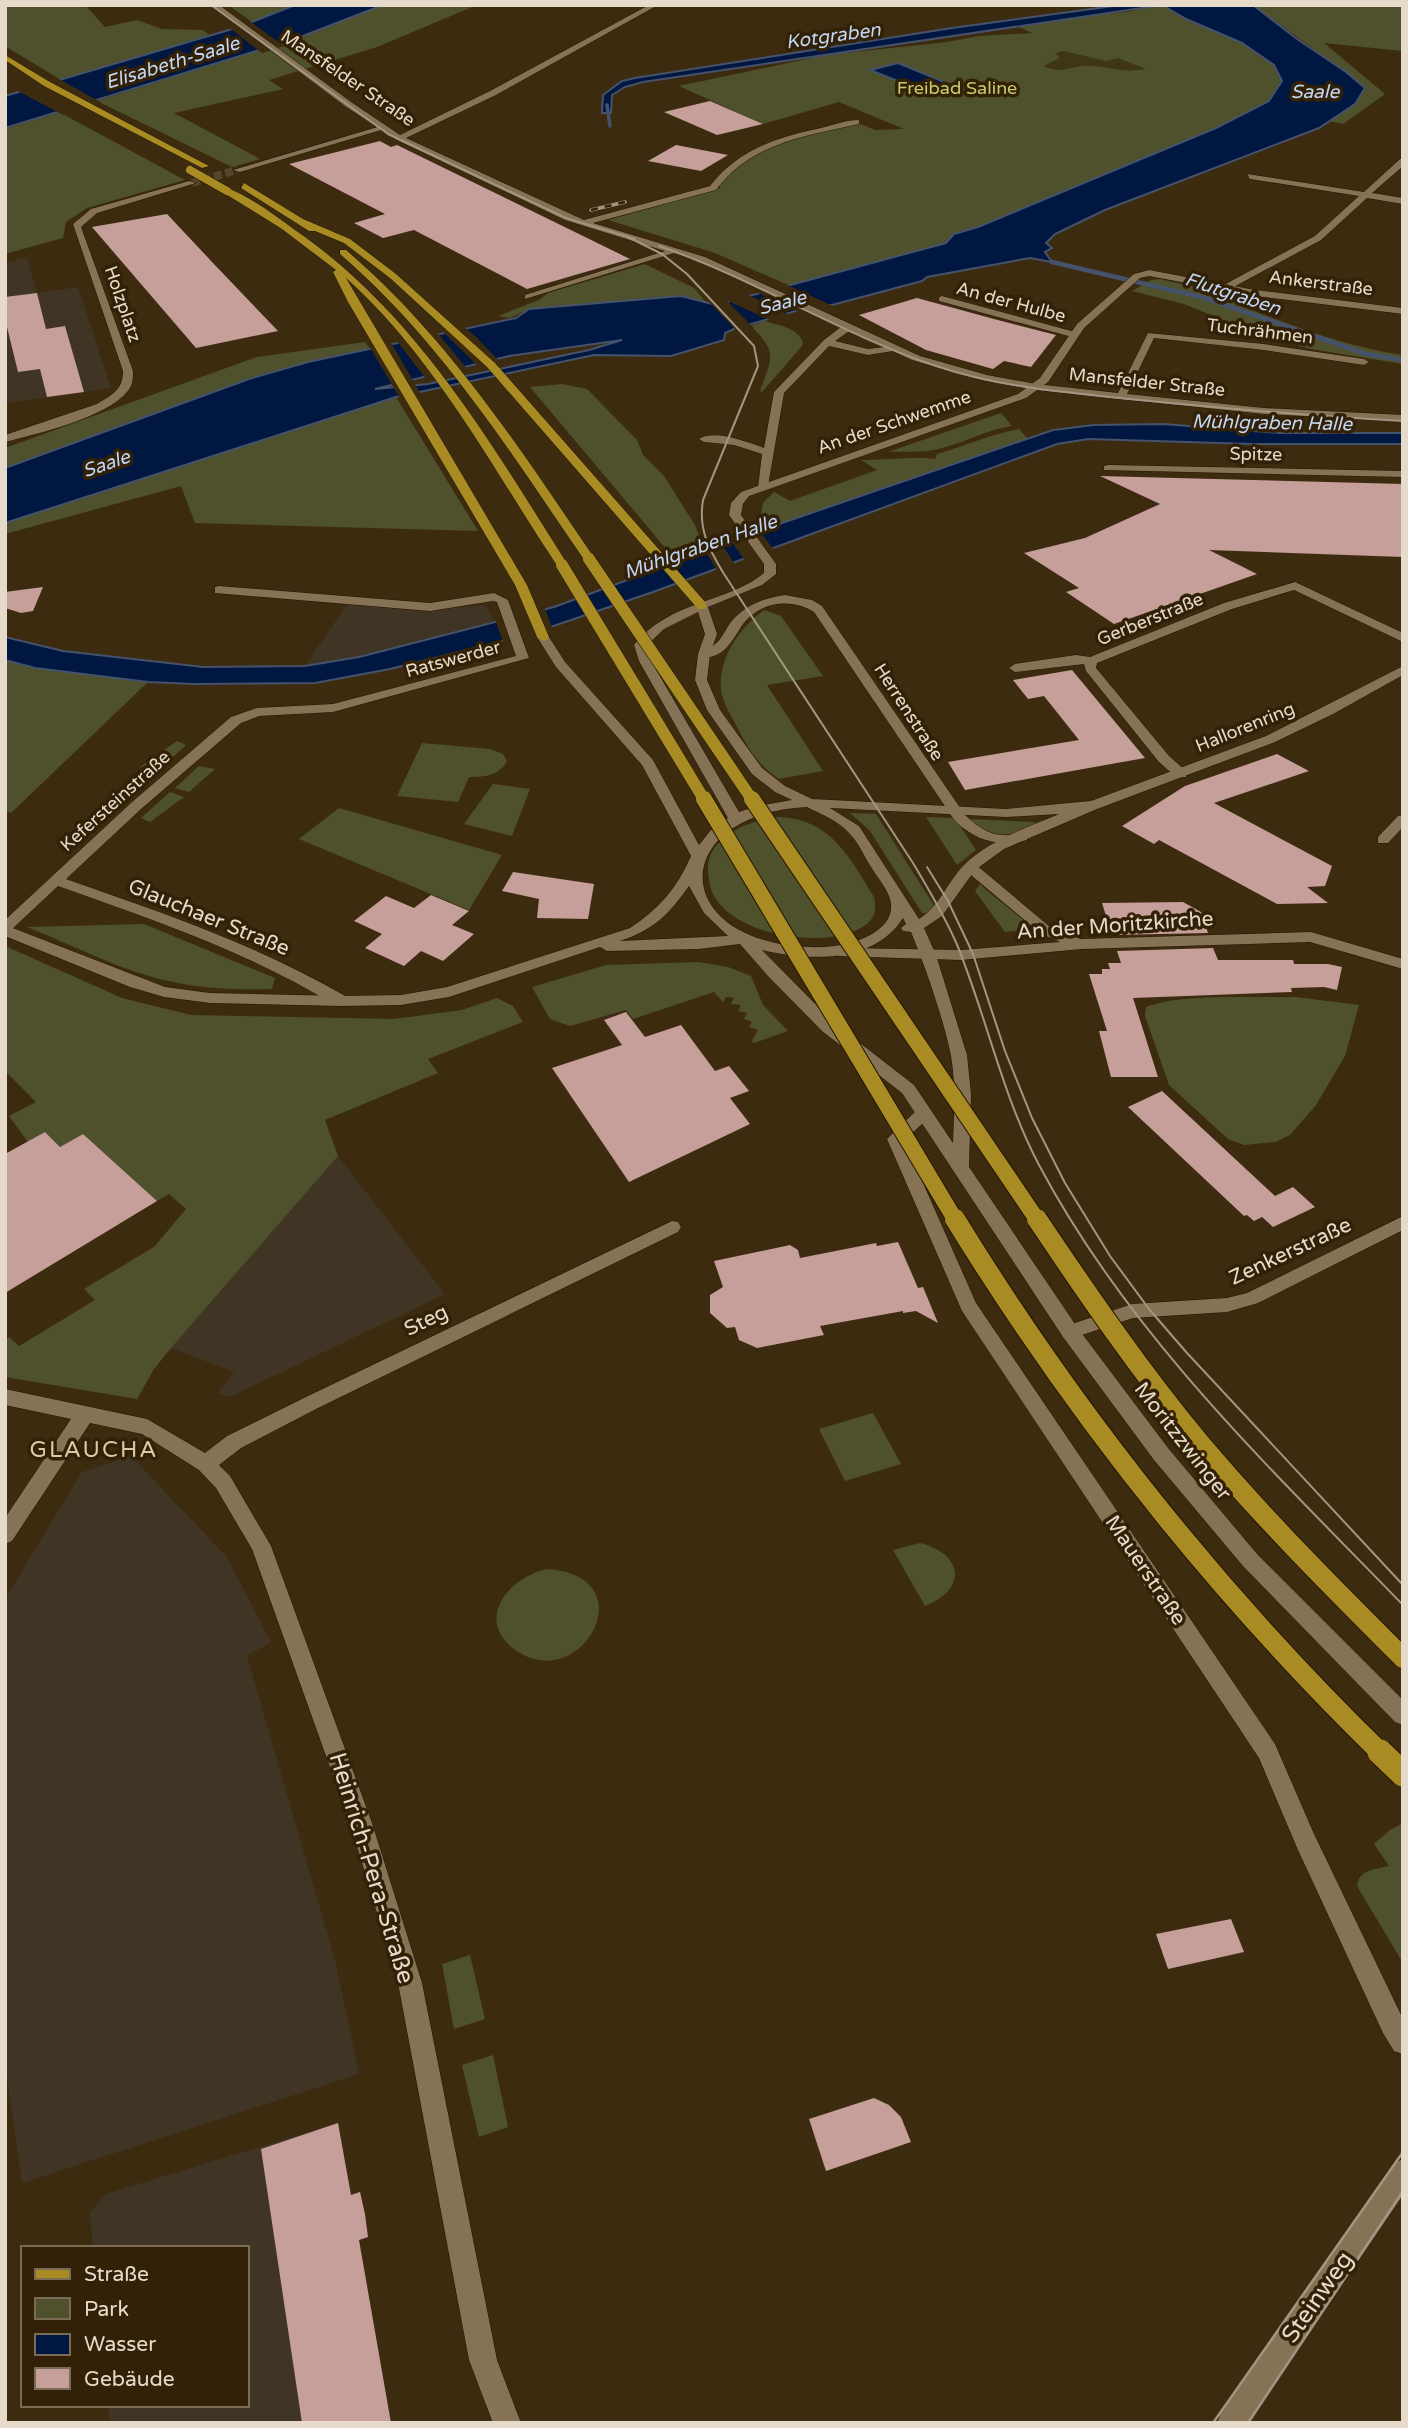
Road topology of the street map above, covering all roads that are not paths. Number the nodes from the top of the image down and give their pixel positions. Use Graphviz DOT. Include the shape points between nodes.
graph roads {
  1 [pos="214,5"];
  2 [pos="655,5"];
  3 [pos="6,58"];
  4 [pos="856,122"];
  5 [pos="384,128"];
  6 [pos="400,138"];
  7 [pos="1403,161"];
  8 [pos="179,164"];
  9 [pos="205,166"];
  10 [pos="237,170"];
  11 [pos="1250,176"];
  12 [pos="192,183"];
  13 [pos="244,186"];
  14 [pos="228,191"];
  15 [pos="1366,195"];
  16 [pos="1403,201"];
  17 [pos="285,211"];
  18 [pos="303,222"];
  19 [pos="583,223"];
  20 [pos="676,250"];
  21 [pos="333,262"];
  22 [pos="1226,288"];
  23 [pos="528,297"];
  24 [pos="942,299"];
  25 [pos="1403,311"];
  26 [pos="848,327"];
  27 [pos="1072,334"];
  28 [pos="827,342"];
  29 [pos="893,348"];
  30 [pos="1364,362"];
  31 [pos="1036,387"];
  32 [pos="1121,396"];
  33 [pos="1403,418"];
  34 [pos="763,434"];
  35 [pos="5,439"];
  36 [pos="704,439"];
  37 [pos="735,442"];
  38 [pos="769,453"];
  39 [pos="1108,468"];
  40 [pos="1403,474"];
  41 [pos="762,486"];
  42 [pos="219,590"];
  43 [pos="702,606"];
  44 [pos="543,636"];
  45 [pos="1403,638"];
  46 [pos="704,654"];
  47 [pos="1091,661"];
  48 [pos="1015,668"];
  49 [pos="1403,670"];
  50 [pos="257,712"];
  51 [pos="1181,774"];
  52 [pos="807,803"];
  53 [pos="1095,806"];
  54 [pos="952,810"];
  55 [pos="736,818"];
  56 [pos="1403,820"];
  57 [pos="1022,837"];
  58 [pos="1382,840"];
  59 [pos="698,856"];
  60 [pos="970,867"];
  61 [pos="693,871"];
  62 [pos="57,881"];
  63 [pos="897,894"];
  64 [pos="916,927"];
  65 [pos="5,929"];
  66 [pos="880,934"];
  67 [pos="744,939"];
  68 [pos="1082,944"];
  69 [pos="579,950"];
  70 [pos="826,952"];
  71 [pos="928,955"];
  72 [pos="1403,964"];
  73 [pos="341,1001"];
  74 [pos="925,1113"];
  75 [pos="960,1169"];
  76 [pos="1403,1222"];
  77 [pos="672,1227"];
  78 [pos="1070,1332"];
  79 [pos="5,1397"];
  80 [pos="85,1414"];
  81 [pos="206,1465"];
  82 [pos="5,1535"];
  83 [pos="1403,1658"];
  84 [pos="1403,1715"];
  85 [pos="1403,1774"];
  86 [pos="1403,2042"];
  87 [pos="1403,2172"];
  88 [pos="507,2423"];
  89 [pos="1231,2423"];
  1 -- 5 [label="street, Mansfelder Straße"];
  2 -- 6 [label="street"];
  3 -- 9 [label="main road"];
  4 -- 19 [label="street" via="754,150 719,176 713,188"];
  5 -- 6 [label="street, Mansfelder Straße"];
  5 -- 10 [label="street"];
  6 -- 19 [label="street, Mansfelder Straße"];
  7 -- 15 [label="street"];
  8 -- 14 [label="main road, bridge"];
  11 -- 15 [label="street"];
  12 -- 35 [label="street, Holzplatz" via="94,211 76,226 105,301 128,382 108,402"];
  13 -- 17 [label="main road"];
  14 -- 17 [label="main road"];
  14 -- 21 [label="main road"];
  15 -- 16 [label="street"];
  15 -- 22 [label="street" via="1318,238"];
  17 -- 18 [label="main road"];
  18 -- 43 [label="main road" via="347,241 438,314 491,365"];
  18 -- 83 [label="main road, bridge" via="352,259 413,319 485,412 1101,1315 1171,1408 1309,1565"];
  19 -- 20 [label="street, Mansfelder Straße"];
  20 -- 23 [label="street"];
  20 -- 26 [label="street, Mansfelder Straße"];
  21 -- 44 [label="main road" via="530,602"];
  21 -- 85 [label="main road, bridge" via="395,322 464,415 562,565 971,1244 1048,1362 1196,1554 1314,1686"];
  22 -- 25 [label="street, Ankerstraße"];
  22 -- 27 [label="street, Ankerstraße" via="1160,273 1137,276"];
  24 -- 27 [label="street, An der Hulbe"];
  26 -- 28 [label="street"];
  26 -- 29 [label="street, Mansfelder Straße"];
  27 -- 31 [label="street, Ankerstraße"];
  28 -- 29 [label="street, Mansfelder Straße" via="865,353"];
  28 -- 34 [label="street" via="779,392"];
  29 -- 31 [label="street, Mansfelder Straße" via="941,366"];
  30 -- 32 [label="street, Tuchrähmen" via="1151,335"];
  31 -- 32 [label="street, Mansfelder Straße"];
  31 -- 41 [label="street, An der Schwemme" via="1003,403"];
  32 -- 33 [label="street, Mansfelder Straße" via="1264,411"];
  34 -- 37 [label="street"];
  34 -- 38 [label="street"];
  36 -- 37 [label="street"];
  37 -- 38 [label="street"];
  38 -- 41 [label="street"];
  39 -- 40 [label="street, Spitze"];
  41 -- 43 [label="street" via="745,494 734,508 771,569 765,579"];
  42 -- 50 [label="street, Ratswerder" via="430,607 494,597 507,608 523,658 333,708"];
  43 -- 46 [label="street" via="711,634"];
  43 -- 55 [label="street" via="650,632 640,645"];
  44 -- 59 [label="street" via="560,664 648,764"];
  45 -- 47 [label="street, Gerberstraße" via="1295,586 1228,606"];
  46 -- 52 [label="street" via="701,680 707,695 746,758 773,785"];
  46 -- 54 [label="street, Herrenstraße" via="724,646 743,618 771,601 781,597 808,602 818,609"];
  47 -- 48 [label="street, Gerberstraße"];
  47 -- 51 [label="street" via="1090,668"];
  49 -- 51 [label="street, Hallorenring" via="1320,716"];
  50 -- 62 [label="street, Kefersteinstraße" via="236,720"];
  51 -- 53 [label="street, Hallorenring"];
  52 -- 54 [label="street, Hallorenring"];
  52 -- 55 [label="street"];
  52 -- 63 [label="street" via="854,829"];
  53 -- 54 [label="street, Hallorenring" via="1038,812"];
  53 -- 57 [label="street, Hallorenring"];
  54 -- 57 [label="street, Herrenstraße" via="981,836 1001,841"];
  55 -- 59 [label="street" via="719,830"];
  56 -- 58 [label="street"];
  57 -- 60 [label="street, Hallorenring"];
  59 -- 61 [label="street"];
  60 -- 64 [label="street, Hallorenring" via="941,911"];
  60 -- 68 [label="street" via="1045,930"];
  61 -- 67 [label="street" via="699,897"];
  61 -- 69 [label="street" via="655,919 635,931"];
  62 -- 65 [label="street, Kefersteinstraße"];
  62 -- 73 [label="street, Glauchaer Straße" via="245,952 305,978"];
  63 -- 64 [label="street"];
  63 -- 66 [label="street" via="897,917"];
  64 -- 66 [label="street"];
  64 -- 71 [label="street"];
  65 -- 73 [label="street" via="164,992 210,998"];
  66 -- 70 [label="street" via="853,947"];
  67 -- 69 [label="street"];
  67 -- 70 [label="street" via="795,951"];
  67 -- 74 [label="street, Moritzzwinger" via="797,999 908,1089"];
  68 -- 71 [label="street, An der Moritzkirche"];
  68 -- 72 [label="street, An der Moritzkirche" via="1311,937"];
  69 -- 73 [label="street" via="425,997"];
  70 -- 71 [label="street, An der Moritzkirche"];
  71 -- 75 [label="street" via="959,1055"];
  74 -- 75 [label="street, Moritzzwinger"];
  74 -- 86 [label="street, Mauerstraße" via="895,1139 968,1306 1267,1751"];
  75 -- 78 [label="street, Moritzzwinger"];
  76 -- 78 [label="street, Zenkerstraße" via="1252,1298 1227,1305 1132,1311"];
  77 -- 81 [label="street, Steg" via="234,1442"];
  78 -- 84 [label="street, Moritzzwinger" via="1161,1454 1250,1560"];
  79 -- 80 [label="street, Heinrich-Pera-Straße"];
  80 -- 81 [label="street, Heinrich-Pera-Straße" via="147,1427"];
  80 -- 82 [label="street"];
  81 -- 88 [label="street, Heinrich-Pera-Straße" via="223,1482 261,1546 361,1822 410,1983 483,2360"];
  87 -- 89 [label="street, Steinweg"];
}
